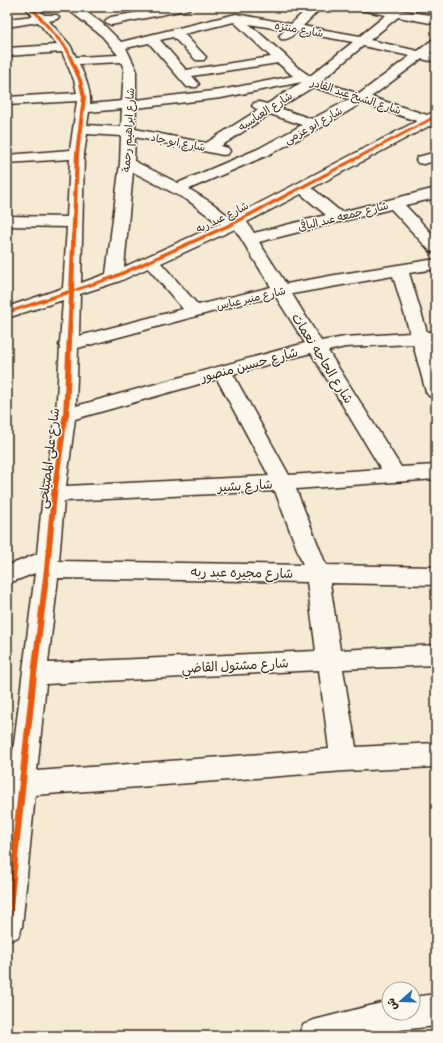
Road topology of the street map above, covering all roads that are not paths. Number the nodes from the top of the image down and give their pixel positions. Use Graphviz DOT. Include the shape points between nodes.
graph roads {
  1 [pos="185,7"];
  2 [pos="316,7"];
  3 [pos="360,7"];
  4 [pos="74,9"];
  5 [pos="197,10"];
  6 [pos="154,11"];
  7 [pos="36,13"];
  8 [pos="396,13"];
  9 [pos="236,18"];
  10 [pos="436,20"];
  11 [pos="111,21"];
  12 [pos="7,23"];
  13 [pos="175,25"];
  14 [pos="293,28"];
  15 [pos="152,39"];
  16 [pos="362,41"];
  17 [pos="436,43"];
  18 [pos="271,49"];
  19 [pos="7,52"];
  20 [pos="123,52"];
  21 [pos="69,55"];
  22 [pos="420,55"];
  23 [pos="200,57"];
  24 [pos="282,59"];
  25 [pos="436,59"];
  26 [pos="183,74"];
  27 [pos="307,80"];
  28 [pos="230,93"];
  29 [pos="203,97"];
  30 [pos="362,98"];
  31 [pos="7,101"];
  32 [pos="129,105"];
  33 [pos="269,110"];
  34 [pos="82,112"];
  35 [pos="434,120"];
  36 [pos="315,125"];
  37 [pos="129,132"];
  38 [pos="208,148"];
  39 [pos="77,154"];
  40 [pos="253,157"];
  41 [pos="7,158"];
  42 [pos="127,163"];
  43 [pos="302,187"];
  44 [pos="178,188"];
  45 [pos="436,193"];
  46 [pos="394,203"];
  47 [pos="338,217"];
  48 [pos="7,221"];
  49 [pos="75,222"];
  50 [pos="234,223"];
  51 [pos="250,239"];
  52 [pos="436,248"];
  53 [pos="151,261"];
  54 [pos="436,264"];
  55 [pos="400,270"];
  56 [pos="114,277"];
  57 [pos="282,290"];
  58 [pos="72,291"];
  59 [pos="194,311"];
  60 [pos="7,313"];
  61 [pos="428,337"];
  62 [pos="68,345"];
  63 [pos="316,346"];
  64 [pos="222,372"];
  65 [pos="436,392"];
  66 [pos="66,415"];
  67 [pos="436,472"];
  68 [pos="395,474"];
  69 [pos="283,483"];
  70 [pos="54,494"];
  71 [pos="48,564"];
  72 [pos="317,573"];
  73 [pos="7,575"];
  74 [pos="436,576"];
  75 [pos="436,655"];
  76 [pos="331,660"];
  77 [pos="34,674"];
  78 [pos="436,756"];
  79 [pos="344,760"];
  80 [pos="15,786"];
  81 [pos="7,927"];
  82 [pos="436,1010"];
  83 [pos="421,1012"];
  84 [pos="381,1019"];
  85 [pos="314,1036"];
  1 -- 6 [label="street"];
  2 -- 14 [label="street"];
  3 -- 8 [label="street"];
  4 -- 7 [label="street"];
  4 -- 20 [label="street" via="104,32"];
  5 -- 9 [label="street"];
  6 -- 11 [label="street"];
  6 -- 13 [label="street"];
  7 -- 12 [label="street"];
  7 -- 21 [label="street, شارع على المصيلحى"];
  8 -- 10 [label="street"];
  8 -- 16 [label="street, شارع العباسيه"];
  9 -- 13 [label="street" via="191,29"];
  9 -- 14 [label="street, شارع منتزه"];
  9 -- 18 [label="street, شارع الشيخ عبد القادر"];
  13 -- 15 [label="street"];
  13 -- 23 [label="street"];
  14 -- 16 [label="street, شارع منتزه"];
  14 -- 18 [label="street"];
  15 -- 20 [label="street"];
  15 -- 26 [label="street"];
  16 -- 22 [label="street, شارع منتزه"];
  16 -- 27 [label="street, شارع العباسيه"];
  17 -- 22 [label="street, شارع ابو عزمى"];
  18 -- 24 [label="street, شارع الشيخ عبد القادر"];
  19 -- 21 [label="street"];
  20 -- 21 [label="street"];
  20 -- 32 [label="street, شارع ابراهيم رحمة" via="130,78"];
  21 -- 34 [label="street, شارع على المصيلحى" via="80,80"];
  22 -- 25 [label="street, شارع منتزه"];
  22 -- 30 [label="street, شارع ابو عزمى"];
  24 -- 26 [label="street"];
  24 -- 27 [label="street, شارع الشيخ عبد القادر"];
  26 -- 29 [label="street"];
  27 -- 28 [label="street"];
  27 -- 30 [label="street, شارع الشيخ عبد القادر"];
  27 -- 33 [label="street, شارع العباسيه"];
  28 -- 29 [label="street"];
  28 -- 33 [label="street"];
  29 -- 32 [label="street"];
  30 -- 35 [label="street, شارع الشيخ عبد القادر"];
  30 -- 36 [label="street, شارع ابو عزمى"];
  31 -- 34 [label="street"];
  32 -- 34 [label="street"];
  32 -- 37 [label="street, شارع ابراهيم رحمة"];
  33 -- 36 [label="street"];
  33 -- 38 [label="street, شارع العباسيه"];
  34 -- 37 [label="street, شارع ابو جاد"];
  34 -- 39 [label="street, شارع على المصيلحى"];
  35 -- 43 [label="street, شارع عبد ربه"];
  36 -- 40 [label="street, شارع ابو عزمى"];
  37 -- 38 [label="street, شارع ابو جاد"];
  37 -- 42 [label="street, شارع ابراهيم رحمة"];
  38 -- 40 [label="street, شارع ابو جاد"];
  39 -- 41 [label="street"];
  39 -- 49 [label="street, شارع على المصيلحى"];
  40 -- 44 [label="street, شارع ابو عزمى"];
  42 -- 44 [label="street, شارع الحاجه نعمات"];
  42 -- 56 [label="street, شارع ابراهيم رحمة"];
  43 -- 47 [label="street"];
  43 -- 50 [label="street, شارع عبد ربه"];
  44 -- 50 [label="street, شارع الحاجه نعمات"];
  45 -- 46 [label="street, شارع جمعه عبد الباقى"];
  46 -- 47 [label="street, شارع جمعه عبد الباقى"];
  46 -- 52 [label="street"];
  47 -- 51 [label="street, شارع جمعه عبد الباقى"];
  48 -- 49 [label="street"];
  49 -- 58 [label="street, شارع على المصيلحى"];
  50 -- 51 [label="street, شارع الحاجه نعمات"];
  50 -- 53 [label="street, شارع عبد ربه"];
  51 -- 57 [label="street, شارع الحاجه نعمات"];
  53 -- 56 [label="street, شارع عبد ربه"];
  53 -- 59 [label="street"];
  54 -- 55 [label="street, شارع منير عباس"];
  55 -- 57 [label="street, شارع منير عباس"];
  55 -- 61 [label="street"];
  56 -- 58 [label="street, شارع عبد ربه"];
  57 -- 59 [label="street, شارع منير عباس"];
  57 -- 63 [label="street, شارع الحاجه نعمات"];
  58 -- 60 [label="street, شارع عبد ربه"];
  58 -- 62 [label="street, شارع على المصيلحى"];
  59 -- 62 [label="street, شارع منير عباس"];
  61 -- 63 [label="street, شارع حسين منصور" via="374,339"];
  61 -- 65 [label="street"];
  62 -- 66 [label="street, شارع على المصيلحى"];
  63 -- 64 [label="street, شارع حسين منصور"];
  63 -- 68 [label="street, شارع الحاجه نعمات"];
  64 -- 66 [label="street, شارع حسين منصور"];
  64 -- 69 [label="street"];
  66 -- 70 [label="street, شارع على المصيلحى"];
  67 -- 68 [label="street, شارع بشير"];
  68 -- 69 [label="street, شارع بشير"];
  69 -- 70 [label="street, شارع بشير"];
  69 -- 72 [label="street"];
  70 -- 71 [label="street, شارع على المصيلحى"];
  71 -- 72 [label="street, شارع مجيره عبد ربه"];
  71 -- 73 [label="street"];
  71 -- 77 [label="street, شارع على المصيلحى"];
  72 -- 74 [label="street, شارع مجيره عبد ربه"];
  72 -- 76 [label="street"];
  75 -- 76 [label="street, شارع مشتول القاضي"];
  76 -- 77 [label="street, شارع مشتول القاضي"];
  76 -- 79 [label="street"];
  77 -- 80 [label="street, شارع على المصيلحى"];
  78 -- 79 [label="street"];
  79 -- 80 [label="street"];
  80 -- 81 [label="street, شارع على المصيلحى"];
  82 -- 83 [label="street"];
  84 -- 85 [label="street"];
}
